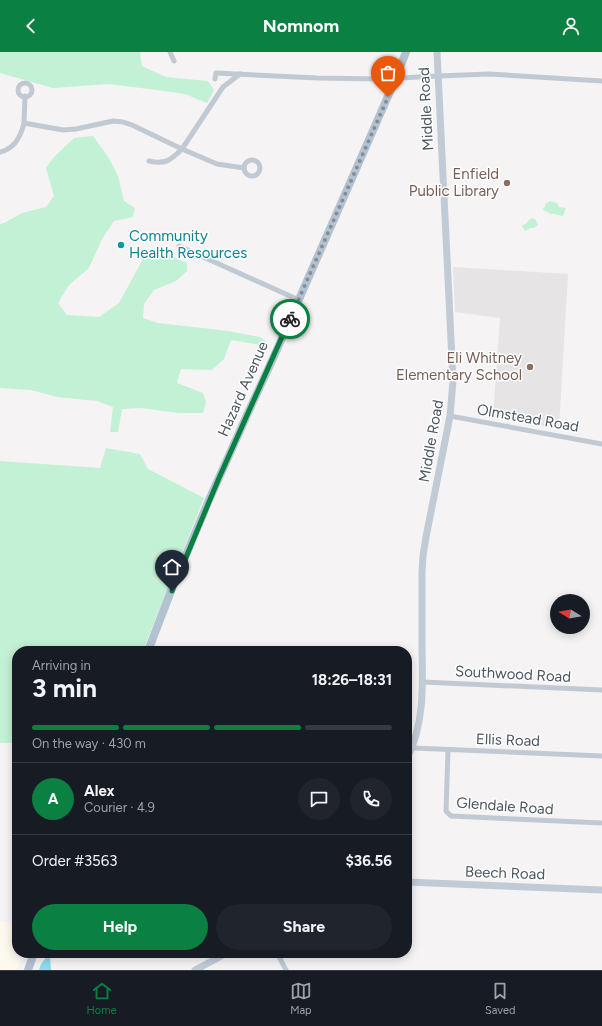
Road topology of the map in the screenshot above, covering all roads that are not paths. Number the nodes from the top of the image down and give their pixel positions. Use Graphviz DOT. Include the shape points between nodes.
graph roads {
  1 [pos="170,52"];
  2 [pos="406,52"];
  3 [pos="437,52"];
  4 [pos="174,61"];
  5 [pos="240,74"];
  6 [pos="438,76"];
  7 [pos="396,78"];
  8 [pos="215,79"];
  9 [pos="602,81"];
  10 [pos="24,96"];
  11 [pos="24,123"];
  12 [pos="182,149"];
  13 [pos="0,152"];
  14 [pos="149,161"];
  15 [pos="244,168"];
  16 [pos="179,246"];
  17 [pos="299,300"];
  18 [pos="450,416"];
  19 [pos="602,444"];
  20 [pos="150,646"];
  21 [pos="423,682"];
  22 [pos="602,690"];
  23 [pos="413,748"];
  24 [pos="448,750"];
  25 [pos="602,756"];
  26 [pos="602,823"];
  27 [pos="412,882"];
  28 [pos="602,890"];
  29 [pos="32,958"];
  30 [pos="218,958"];
  31 [pos="280,958"];
  32 [pos="28,970"];
  33 [pos="196,970"];
  34 [pos="286,970"];
  1 -- 4 [label="street"];
  2 -- 7 [label="main road, Hazard Avenue"];
  3 -- 6 [label="street, Middle Road"];
  5 -- 7 [label="street" via="317,78"];
  5 -- 8 [label="street" via="216,73"];
  5 -- 12 [label="street" via="223,87"];
  6 -- 7 [label="street"];
  6 -- 9 [label="street" via="489,74"];
  6 -- 18 [label="street, Middle Road" via="453,381"];
  7 -- 17 [label="main road, Hazard Avenue"];
  10 -- 11 [label="street"];
  11 -- 12 [label="street" via="62,130 113,121 123,122"];
  11 -- 13 [label="street" via="21,135 12,146"];
  12 -- 14 [label="street" via="170,160 158,163"];
  12 -- 15 [label="street" via="218,164"];
  16 -- 17 [label="street"];
  17 -- 20 [label="main road, Hazard Avenue" via="209,500"];
  18 -- 19 [label="street, Olmstead Road"];
  18 -- 21 [label="street, Middle Road" via="423,556"];
  21 -- 22 [label="street, Southwood Road"];
  21 -- 23 [label="street, Middle Road"];
  23 -- 24 [label="street, Ellis Road"];
  24 -- 25 [label="street, Ellis Road"];
  24 -- 26 [label="street, Glendale Road" via="446,811 451,816"];
  27 -- 28 [label="street, Beech Road"];
  29 -- 32 [label="main road"];
  30 -- 33 [label="street"];
  31 -- 34 [label="street"];
}
